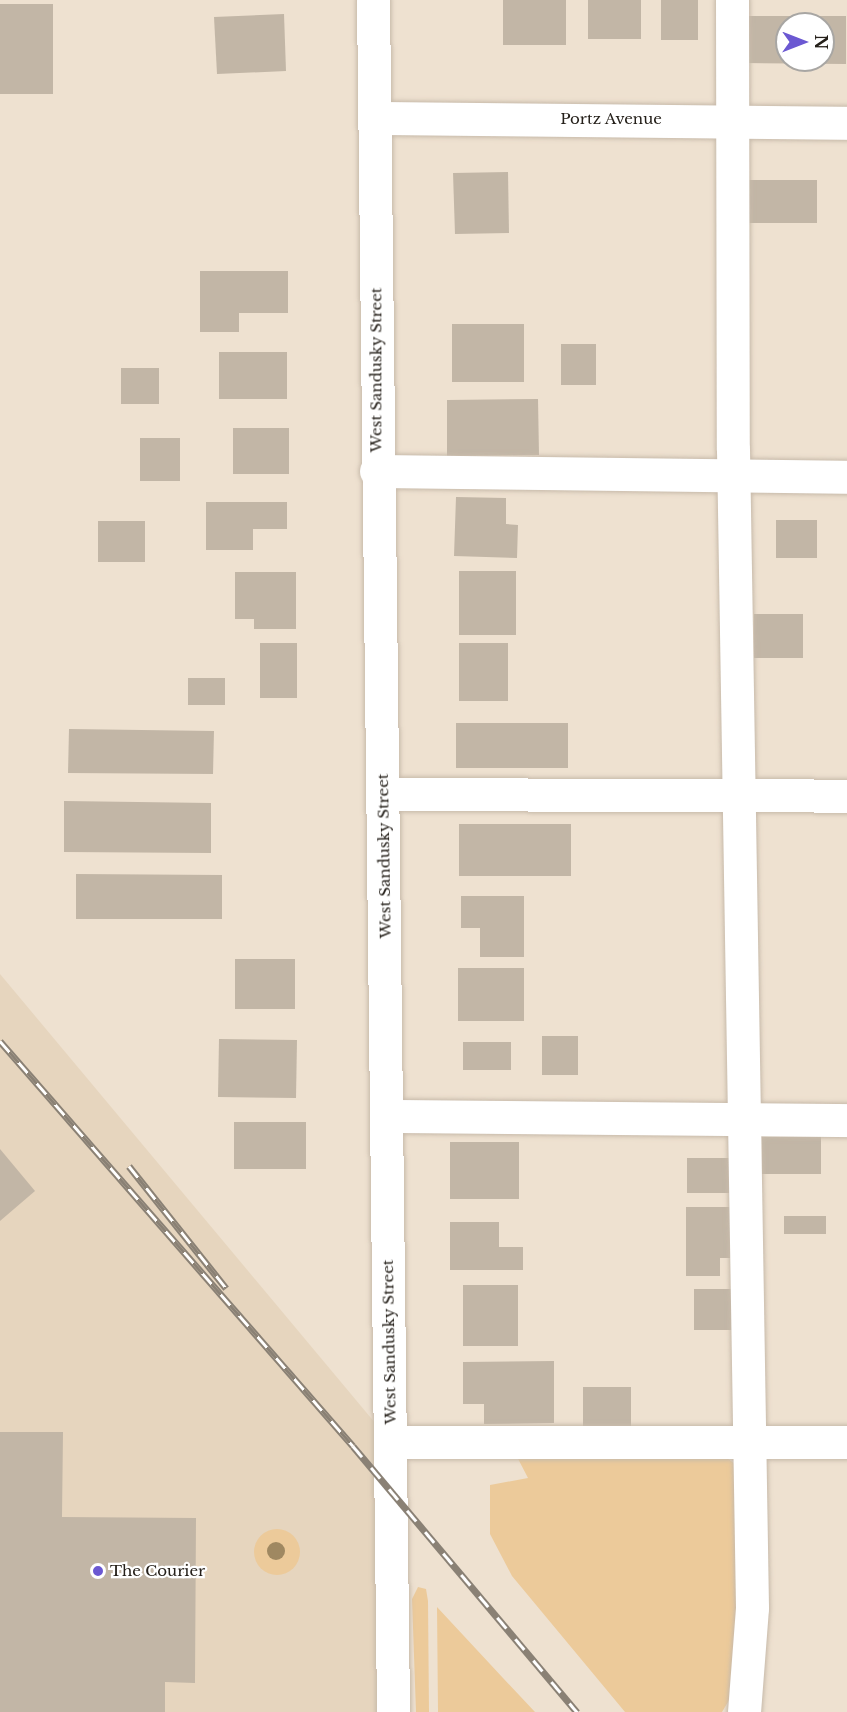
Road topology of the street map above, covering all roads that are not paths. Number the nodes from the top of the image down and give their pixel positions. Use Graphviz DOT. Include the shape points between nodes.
graph roads {
  1 [pos="373,0"];
  2 [pos="732,0"];
  3 [pos="375,118"];
  4 [pos="733,121"];
  5 [pos="847,123"];
  6 [pos="376,471"];
  7 [pos="733,476"];
  8 [pos="847,477"];
  9 [pos="383,794"];
  10 [pos="739,795"];
  11 [pos="847,796"];
  12 [pos="387,1116"];
  13 [pos="744,1120"];
  14 [pos="847,1120"];
  15 [pos="391,1442"];
  16 [pos="847,1442"];
  17 [pos="749,1444"];
  18 [pos="393,1712"];
  19 [pos="744,1712"];
  1 -- 3 [label="street, West Sandusky Street"];
  2 -- 4 [label="street"];
  3 -- 4 [label="street, Portz Avenue"];
  3 -- 6 [label="street, West Sandusky Street"];
  4 -- 5 [label="street, Portz Avenue"];
  4 -- 7 [label="street"];
  6 -- 7 [label="street"];
  6 -- 9 [label="street, West Sandusky Street"];
  7 -- 8 [label="street"];
  7 -- 10 [label="street"];
  9 -- 10 [label="street"];
  9 -- 12 [label="street, West Sandusky Street"];
  10 -- 11 [label="street"];
  10 -- 13 [label="street"];
  12 -- 13 [label="street"];
  12 -- 15 [label="street, West Sandusky Street"];
  13 -- 14 [label="street"];
  13 -- 17 [label="street"];
  15 -- 17 [label="street"];
  15 -- 18 [label="street, West Sandusky Street"];
  16 -- 17 [label="street"];
  17 -- 19 [label="street" via="752,1608"];
}
